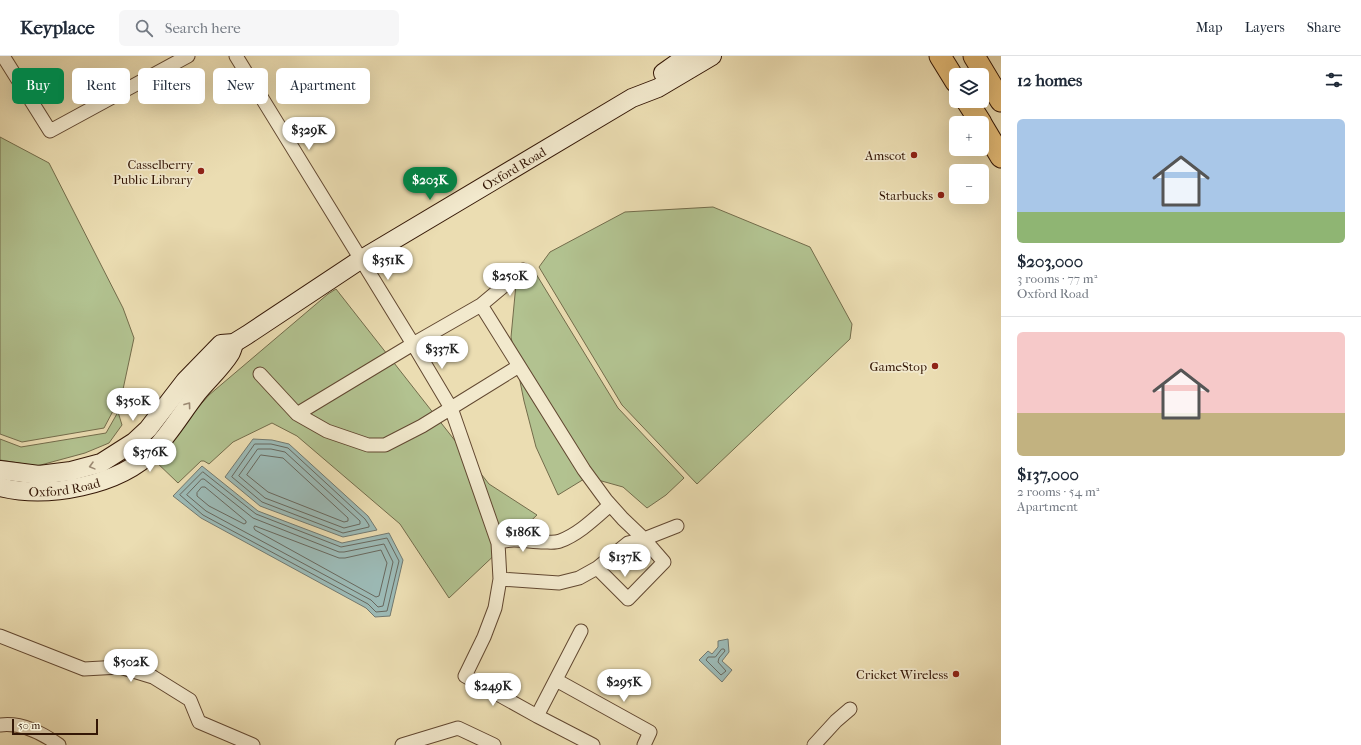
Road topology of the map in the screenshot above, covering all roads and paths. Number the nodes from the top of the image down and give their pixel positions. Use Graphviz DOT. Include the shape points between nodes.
graph roads {
  1 [pos="3,56"];
  2 [pos="188,56"];
  3 [pos="236,56"];
  4 [pos="687,56"];
  5 [pos="712,56"];
  6 [pos="940,56"];
  7 [pos="974,56"];
  8 [pos="949,71"];
  9 [pos="632,98"];
  10 [pos="1001,101"];
  11 [pos="989,137"];
  12 [pos="1001,157"];
  13 [pos="360,260"];
  14 [pos="523,270"];
  15 [pos="481,305"];
  16 [pos="234,343"];
  17 [pos="413,344"];
  18 [pos="519,366"];
  19 [pos="260,374"];
  20 [pos="451,408"];
  21 [pos="297,414"];
  22 [pos="0,470"];
  23 [pos="0,487"];
  24 [pos="610,505"];
  25 [pos="677,526"];
  26 [pos="644,539"];
  27 [pos="498,543"];
  28 [pos="597,568"];
  29 [pos="500,579"];
  30 [pos="581,631"];
  31 [pos="0,636"];
  32 [pos="556,680"];
  33 [pos="850,709"];
  34 [pos="537,716"];
  35 [pos="0,725"];
  36 [pos="59,745"];
  37 [pos="253,745"];
  38 [pos="402,745"];
  39 [pos="494,745"];
  40 [pos="593,745"];
  41 [pos="644,745"];
  42 [pos="814,745"];
  1 -- 2 [label="street" via="50,131"];
  3 -- 13 [label="street"];
  4 -- 9 [label="street, Oxford Road"];
  5 -- 9 [label="street, Oxford Road" via="658,88"];
  6 -- 8 [label="main road"];
  7 -- 10 [label="main road"];
  9 -- 13 [label="street, Oxford Road"];
  11 -- 12 [label="main road"];
  13 -- 16 [label="street, Oxford Road"];
  13 -- 17 [label="street"];
  14 -- 15 [label="street"];
  15 -- 17 [label="street"];
  15 -- 18 [label="street"];
  16 -- 22 [label="street, Oxford Road, one-way" via="221,344 185,381 148,429 134,442 101,463 71,471 39,475"];
  23 -- 16 [label="street, Oxford Road, one-way" via="28,491 78,487 107,479 133,467 153,451 166,436 230,354"];
  17 -- 20 [label="street"];
  17 -- 21 [label="street"];
  18 -- 20 [label="street"];
  18 -- 24 [label="street" via="584,470"];
  19 -- 21 [label="street"];
  20 -- 21 [label="street" via="385,446 368,445 327,431"];
  20 -- 27 [label="street"];
  24 -- 26 [label="street"];
  24 -- 27 [label="street" via="591,522 559,542 505,540"];
  25 -- 26 [label="street"];
  26 -- 28 [label="street" via="628,543"];
  26 -- 28 [label="street" via="664,562 628,599"];
  27 -- 29 [label="street"];
  28 -- 29 [label="street" via="579,578 559,583"];
  29 -- 34 [label="street" via="487,630 465,676"];
  30 -- 32 [label="street"];
  31 -- 37 [label="street" via="84,669 120,667 153,677 190,700 199,722"];
  32 -- 34 [label="street"];
  32 -- 41 [label="street" via="650,732"];
  33 -- 42 [label="street" via="836,720"];
  34 -- 40 [label="street"];
  35 -- 36 [label="street" via="25,726"];
  38 -- 39 [label="street" via="458,728"];
}
